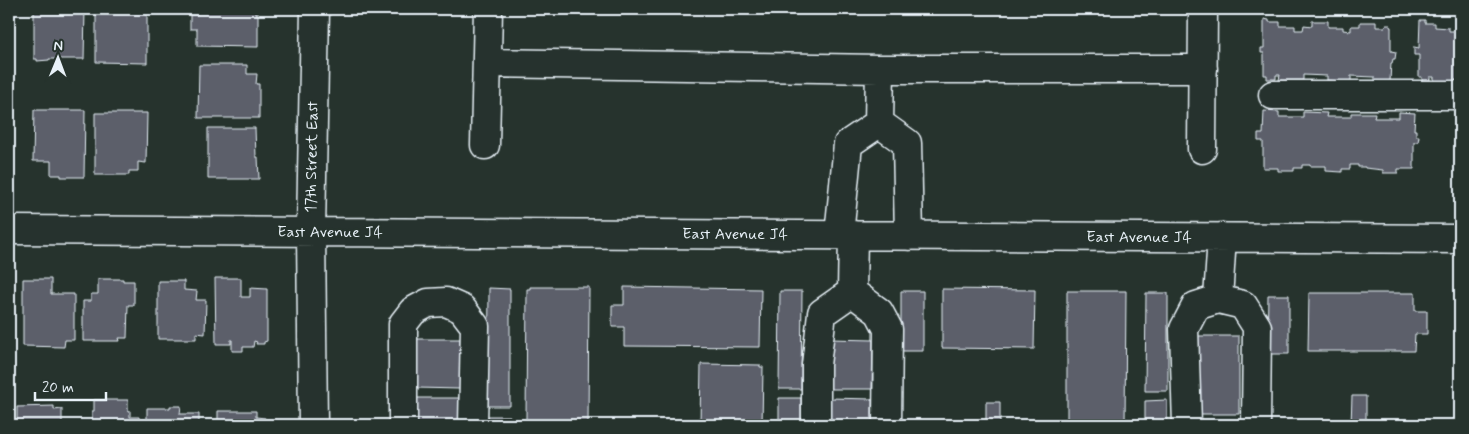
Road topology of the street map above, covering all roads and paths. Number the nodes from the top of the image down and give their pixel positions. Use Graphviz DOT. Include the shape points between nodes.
graph roads {
  1 [pos="315,9"];
  2 [pos="488,9"];
  3 [pos="1203,9"];
  4 [pos="488,62"];
  5 [pos="880,69"];
  6 [pos="1203,69"];
  7 [pos="1273,95"];
  8 [pos="1460,95"];
  9 [pos="879,123"];
  10 [pos="485,146"];
  11 [pos="1202,148"];
  12 [pos="9,230"];
  13 [pos="311,232"];
  14 [pos="846,235"];
  15 [pos="909,236"];
  16 [pos="1222,237"];
  17 [pos="1460,239"];
  18 [pos="852,292"];
  19 [pos="1218,299"];
  20 [pos="313,425"];
  21 [pos="404,425"];
  22 [pos="473,425"];
  23 [pos="816,425"];
  24 [pos="887,425"];
  25 [pos="1186,425"];
  26 [pos="1256,425"];
  1 -- 13 [label="street, 17th Street East"];
  2 -- 4 [label="street"];
  3 -- 6 [label="street"];
  4 -- 5 [label="street"];
  4 -- 10 [label="street"];
  5 -- 6 [label="street"];
  5 -- 9 [label="street"];
  6 -- 11 [label="street"];
  7 -- 8 [label="street"];
  9 -- 14 [label="street" via="848,144"];
  9 -- 15 [label="street" via="907,143"];
  12 -- 13 [label="street, East Avenue J4"];
  13 -- 14 [label="street, East Avenue J4"];
  13 -- 20 [label="street, 17th Street East"];
  14 -- 15 [label="street, East Avenue J4"];
  14 -- 18 [label="street"];
  15 -- 16 [label="street, East Avenue J4"];
  16 -- 17 [label="street, East Avenue J4"];
  16 -- 19 [label="street"];
  18 -- 23 [label="street" via="822,314 816,365"];
  18 -- 24 [label="street" via="879,312 888,329"];
  19 -- 25 [label="street" via="1196,306 1184,329"];
  19 -- 26 [label="street" via="1242,305 1257,327"];
  21 -- 22 [label="street" via="403,324 413,311 428,303 446,302 462,309 474,326"];
}
